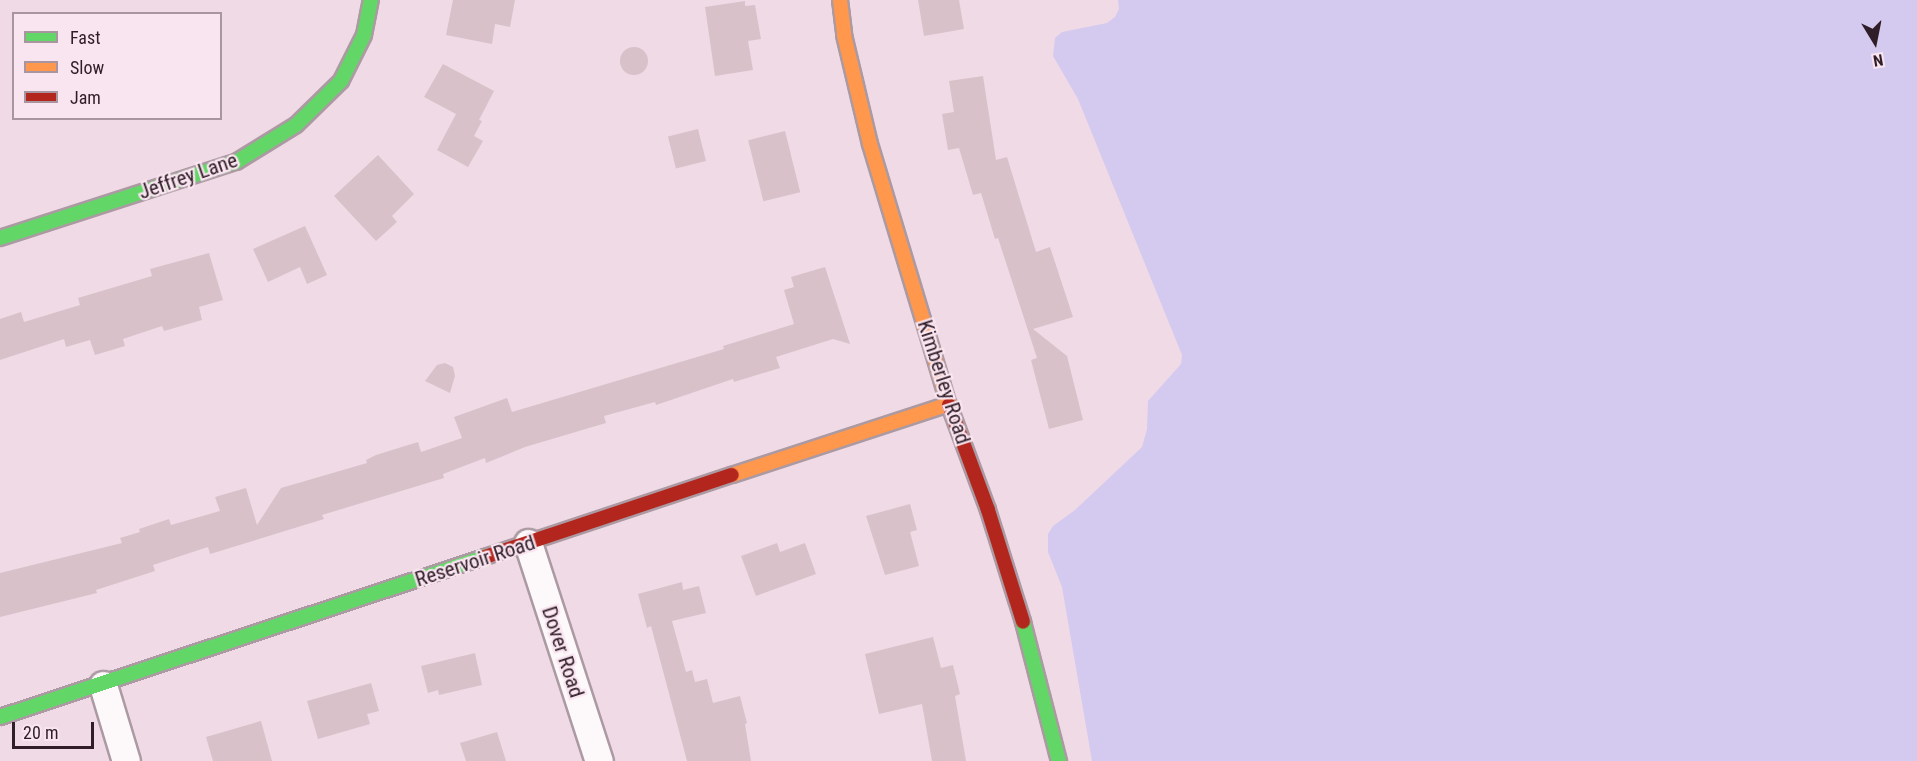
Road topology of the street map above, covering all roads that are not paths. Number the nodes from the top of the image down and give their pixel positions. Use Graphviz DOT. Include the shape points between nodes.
graph roads {
  1 [pos="371,0"];
  2 [pos="840,0"];
  3 [pos="0,238"];
  4 [pos="949,404"];
  5 [pos="528,543"];
  6 [pos="103,685"];
  7 [pos="0,717"];
  8 [pos="126,761"];
  9 [pos="598,761"];
  10 [pos="1059,761"];
  1 -- 3 [label="street, Jeffrey Lane" via="364,34 341,81 296,125 236,162"];
  2 -- 4 [label="street, Kimberley Road" via="844,35 870,144"];
  4 -- 5 [label="street, Reservoir Road"];
  4 -- 10 [label="street, Kimberley Road" via="1022,616"];
  5 -- 6 [label="street, Reservoir Road"];
  5 -- 9 [label="street, Dover Road"];
  6 -- 7 [label="street, Reservoir Road"];
  6 -- 8 [label="street"];
}
